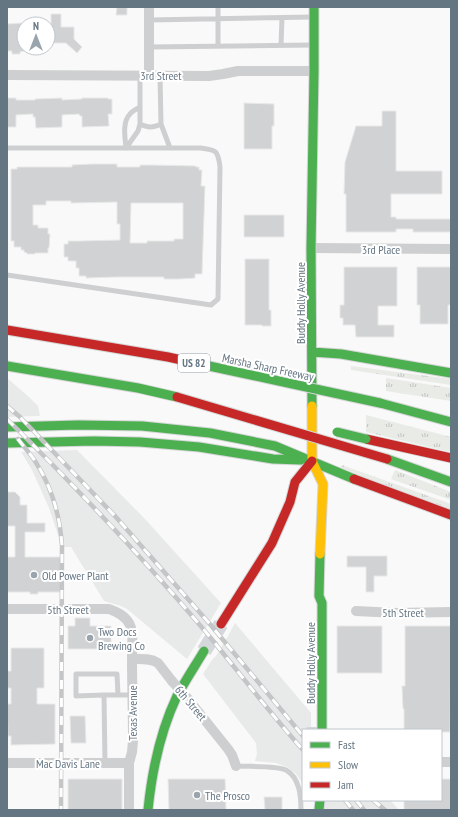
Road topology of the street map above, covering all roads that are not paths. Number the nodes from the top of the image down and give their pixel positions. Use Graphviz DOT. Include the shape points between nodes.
graph roads {
  1 [pos="149,7"];
  2 [pos="218,7"];
  3 [pos="314,7"];
  4 [pos="314,17"];
  5 [pos="282,18"];
  6 [pos="218,19"];
  7 [pos="149,20"];
  8 [pos="281,45"];
  9 [pos="314,45"];
  10 [pos="218,46"];
  11 [pos="149,47"];
  12 [pos="314,71"];
  13 [pos="7,75"];
  14 [pos="145,75"];
  15 [pos="160,75"];
  16 [pos="140,107"];
  17 [pos="140,124"];
  18 [pos="161,124"];
  19 [pos="7,148"];
  20 [pos="126,148"];
  21 [pos="170,148"];
  22 [pos="311,248"];
  23 [pos="451,249"];
  24 [pos="7,275"];
  25 [pos="7,330"];
  26 [pos="312,352"];
  27 [pos="7,366"];
  28 [pos="451,372"];
  29 [pos="177,397"];
  30 [pos="380,403"];
  31 [pos="435,408"];
  32 [pos="451,422"];
  33 [pos="7,427"];
  34 [pos="7,443"];
  35 [pos="451,458"];
  36 [pos="312,461"];
  37 [pos="451,482"];
  38 [pos="451,515"];
  39 [pos="7,609"];
  40 [pos="356,611"];
  41 [pos="451,612"];
  42 [pos="126,618"];
  43 [pos="220,624"];
  44 [pos="204,651"];
  45 [pos="132,659"];
  46 [pos="118,695"];
  47 [pos="132,695"];
  48 [pos="104,696"];
  49 [pos="318,728"];
  50 [pos="7,763"];
  51 [pos="105,763"];
  52 [pos="129,763"];
  53 [pos="236,766"];
  54 [pos="129,810"];
  55 [pos="148,810"];
  56 [pos="301,810"];
  1 -- 7 [label="street"];
  2 -- 6 [label="lane"];
  3 -- 4 [label="main road, Buddy Holly Avenue"];
  4 -- 5 [label="lane"];
  4 -- 9 [label="main road, Buddy Holly Avenue"];
  5 -- 6 [label="lane"];
  5 -- 8 [label="lane"];
  6 -- 7 [label="lane"];
  6 -- 10 [label="lane"];
  7 -- 11 [label="street"];
  8 -- 9 [label="lane"];
  8 -- 10 [label="lane"];
  9 -- 12 [label="main road, Buddy Holly Avenue"];
  10 -- 11 [label="lane"];
  11 -- 14 [label="street"];
  12 -- 15 [label="street, 3rd Street" via="238,71 209,76"];
  12 -- 22 [label="main road, Buddy Holly Avenue"];
  13 -- 14 [label="street, 3rd Street"];
  14 -- 15 [label="street, 3rd Street"];
  14 -- 16 [label="lane"];
  15 -- 18 [label="lane"];
  16 -- 17 [label="lane"];
  16 -- 20 [label="lane" via="126,118"];
  17 -- 18 [label="lane" via="148,127"];
  17 -- 20 [label="lane"];
  18 -- 21 [label="lane"];
  19 -- 20 [label="lane"];
  20 -- 21 [label="lane"];
  21 -- 24 [label="lane" via="212,149 219,155 218,299 211,305"];
  22 -- 23 [label="street, 3rd Place"];
  22 -- 26 [label="main road, Buddy Holly Avenue"];
  25 -- 30 [label="main road, Marsha Sharp Freeway / US 82, bridge" via="168,357"];
  26 -- 28 [label="main road, Marsha Sharp Freeway" via="341,354"];
  26 -- 36 [label="main road, Buddy Holly Avenue"];
  27 -- 29 [label="main road"];
  29 -- 35 [label="main road, bridge"];
  29 -- 37 [label="main road, bridge" via="387,459"];
  30 -- 31 [label="main road"];
  30 -- 32 [label="main road, Marsha Sharp Freeway / US 82"];
  33 -- 36 [label="main road" via="142,426 210,433 275,446"];
  34 -- 36 [label="main road" via="140,442 199,447 273,459"];
  36 -- 38 [label="main road"];
  36 -- 43 [label="main road" via="295,482 290,502 272,543"];
  36 -- 49 [label="main road, Buddy Holly Avenue" via="324,484 319,596 322,603"];
  39 -- 42 [label="street, 5th Street" via="109,609"];
  40 -- 41 [label="street, 5th Street"];
  42 -- 45 [label="street, Texas Avenue" via="132,629"];
  44 -- 55 [label="main road" via="178,696 164,729 151,775"];
  45 -- 47 [label="street, Texas Avenue"];
  45 -- 53 [label="street, 6th Street, bridge" via="158,663 228,749"];
  46 -- 47 [label="lane"];
  46 -- 48 [label="lane"];
  46 -- 48 [label="lane" via="117,674 76,674 76,696"];
  47 -- 52 [label="street, Texas Avenue" via="133,741"];
  48 -- 51 [label="lane"];
  50 -- 51 [label="street, Mac Davis Lane"];
  51 -- 52 [label="street, Mac Davis Lane"];
  52 -- 54 [label="street, Texas Avenue"];
  53 -- 56 [label="lane" via="277,767 287,770 298,785"];
}
